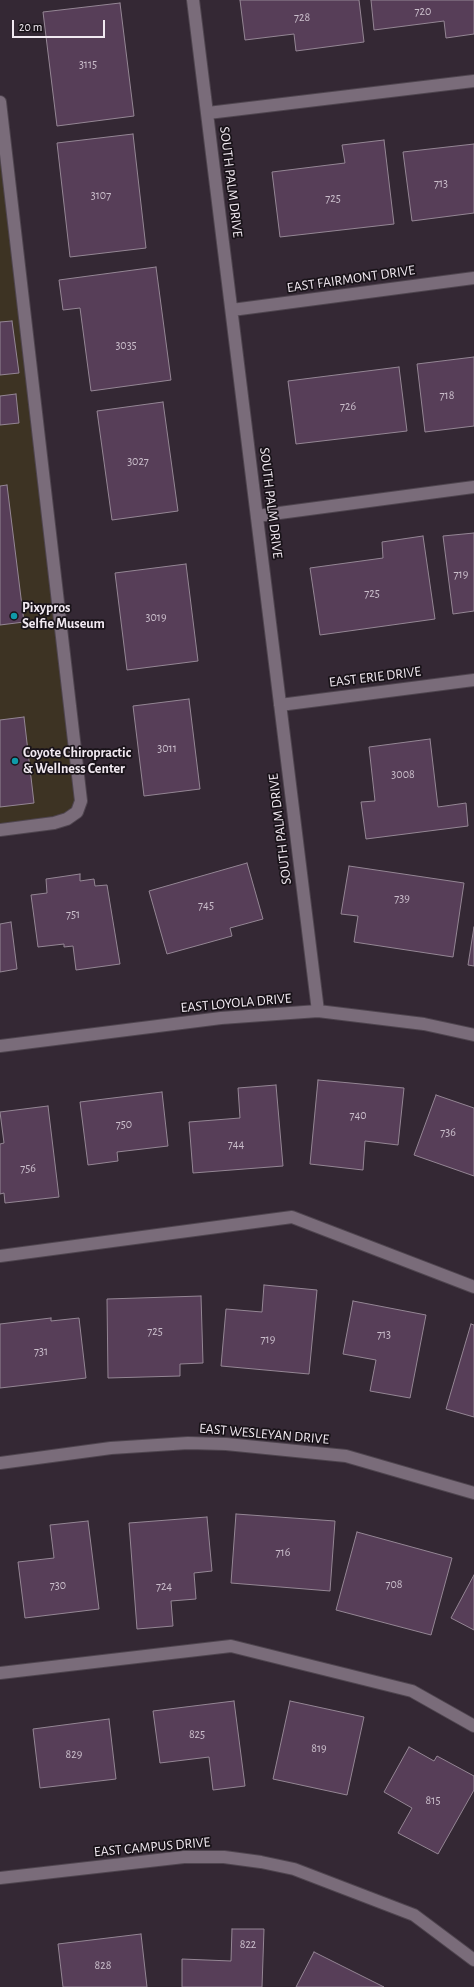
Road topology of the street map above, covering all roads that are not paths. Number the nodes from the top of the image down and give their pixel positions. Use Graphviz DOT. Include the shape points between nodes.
graph roads {
  1 [pos="193,0"];
  2 [pos="474,81"];
  3 [pos="0,102"];
  4 [pos="208,113"];
  5 [pos="474,278"];
  6 [pos="232,310"];
  7 [pos="474,487"];
  8 [pos="257,516"];
  9 [pos="474,682"];
  10 [pos="280,705"];
  11 [pos="0,830"];
  12 [pos="318,1011"];
  13 [pos="474,1035"];
  14 [pos="0,1046"];
  15 [pos="0,1256"];
  16 [pos="474,1288"];
  17 [pos="0,1463"];
  18 [pos="474,1493"];
  19 [pos="0,1673"];
  20 [pos="474,1726"];
  21 [pos="0,1878"];
  22 [pos="474,1960"];
  1 -- 4 [label="street, SOUTH PALM DRIVE"];
  2 -- 4 [label="street"];
  3 -- 11 [label="street" via="81,801 77,812 67,819"];
  4 -- 6 [label="street, SOUTH PALM DRIVE"];
  5 -- 6 [label="street, EAST FAIRMONT DRIVE"];
  6 -- 8 [label="street, SOUTH PALM DRIVE"];
  7 -- 8 [label="street"];
  8 -- 10 [label="street, SOUTH PALM DRIVE"];
  9 -- 10 [label="street, EAST ERIE DRIVE"];
  10 -- 12 [label="street, SOUTH PALM DRIVE"];
  12 -- 13 [label="street, EAST LOYOLA DRIVE" via="424,1024"];
  12 -- 14 [label="street, EAST LOYOLA DRIVE" via="221,1018"];
  15 -- 16 [label="street" via="292,1217"];
  17 -- 18 [label="street, EAST WESLEYAN DRIVE" via="111,1448 188,1443 226,1444 346,1456"];
  19 -- 20 [label="street" via="231,1646 412,1691"];
  21 -- 22 [label="street, EAST CAMPUS DRIVE" via="184,1857 224,1857 261,1862 294,1869 414,1915"];
}
